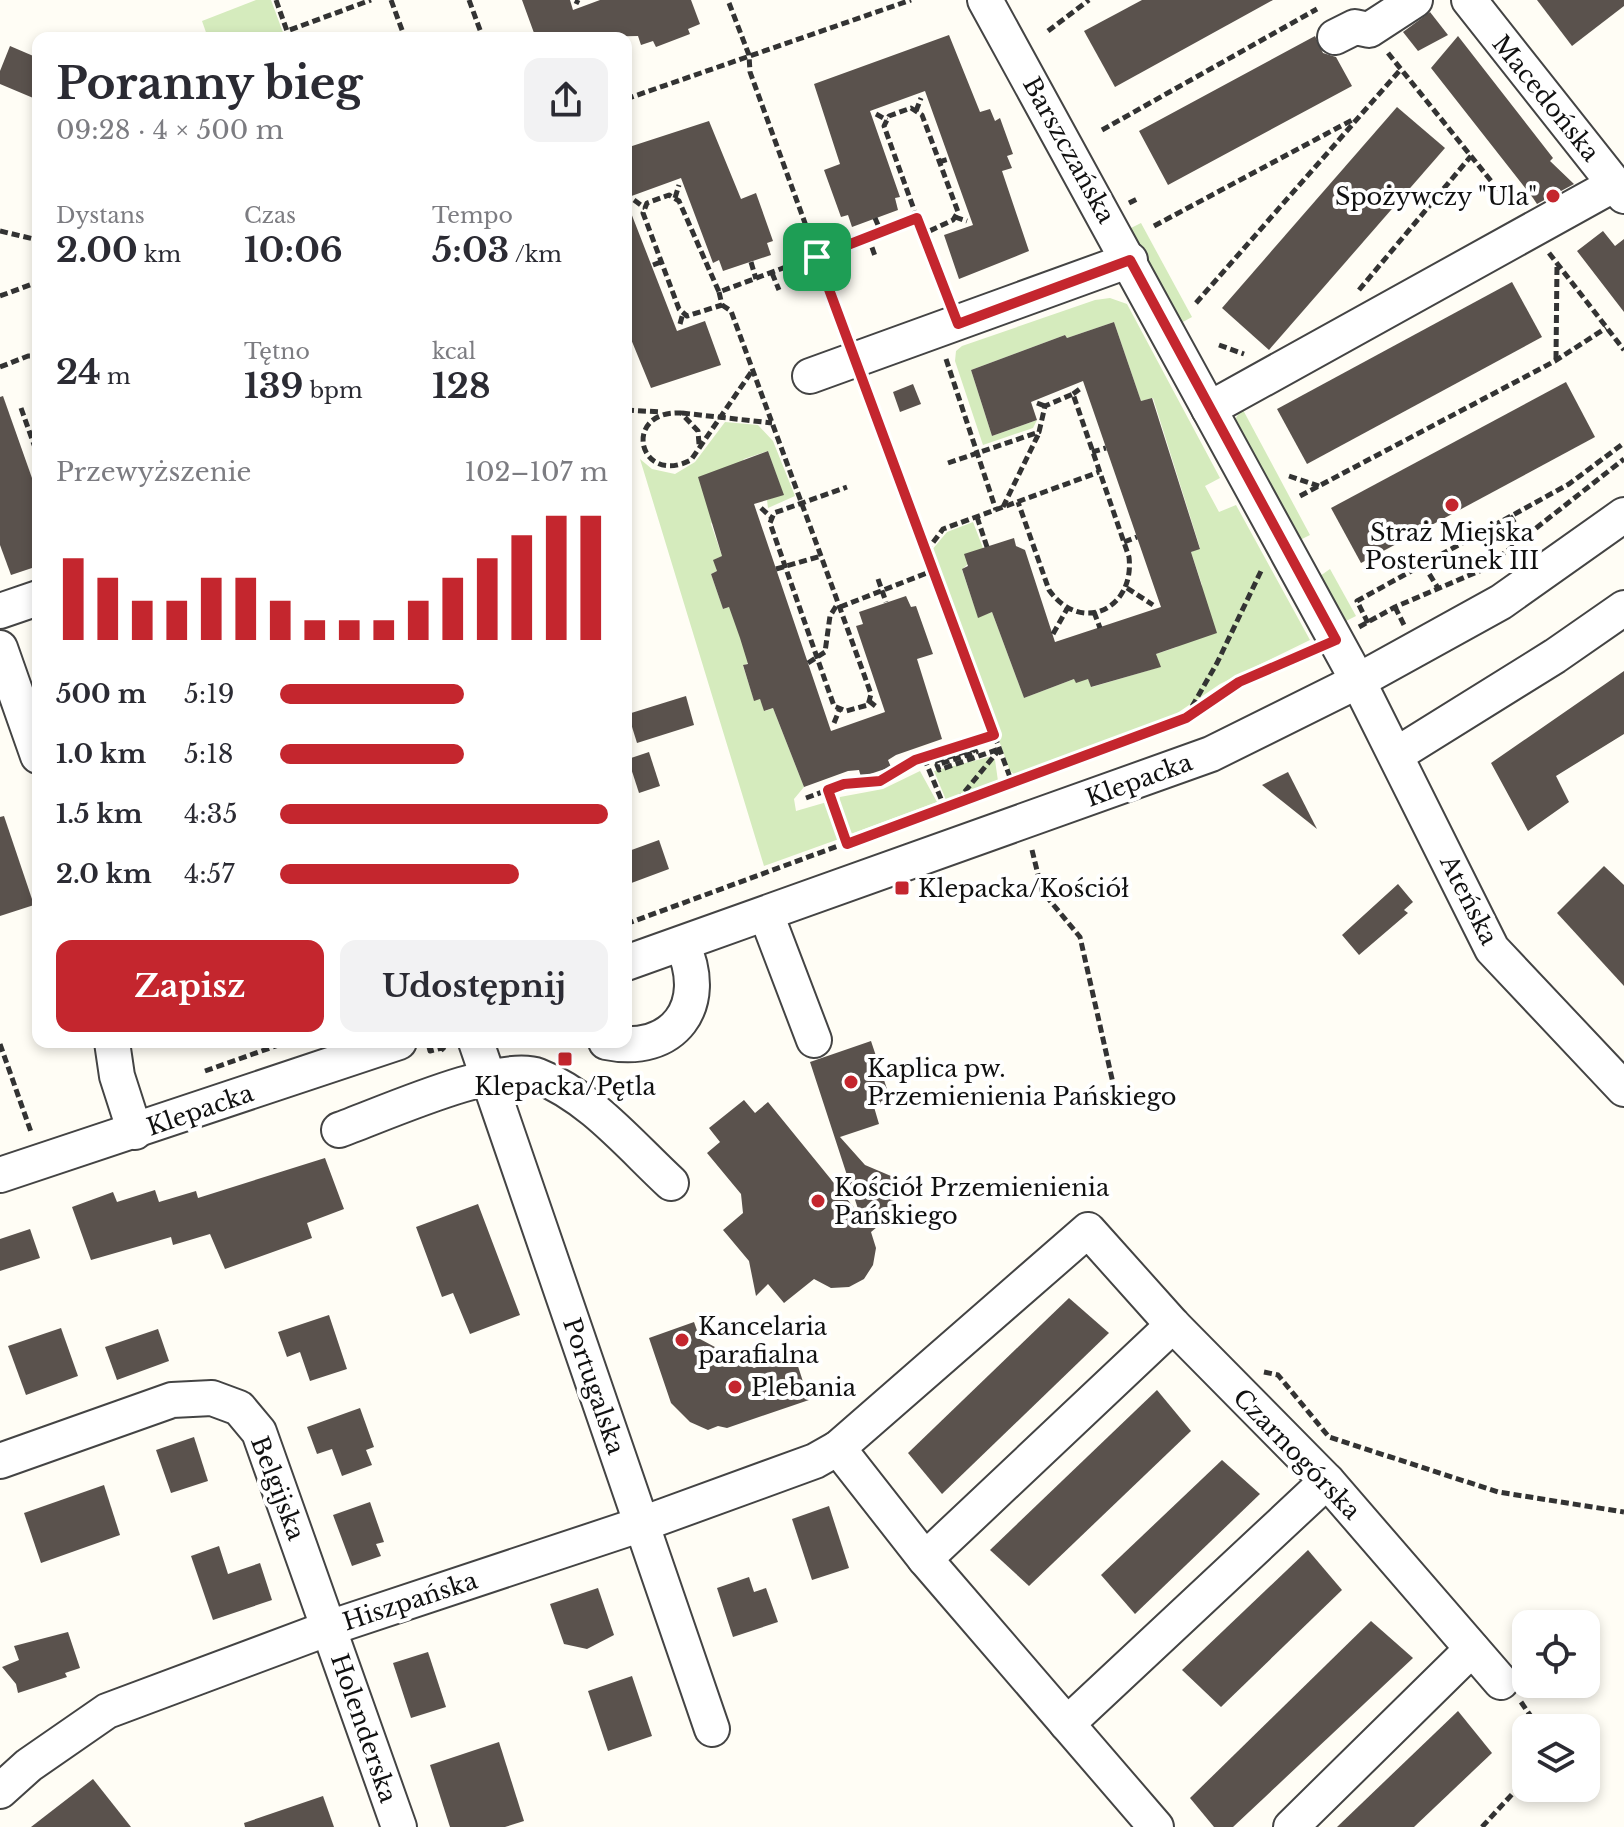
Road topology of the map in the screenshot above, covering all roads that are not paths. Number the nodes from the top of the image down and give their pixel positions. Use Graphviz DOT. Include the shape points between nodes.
graph roads {
  1 [pos="985,0"];
  2 [pos="1415,0"];
  3 [pos="1469,0"];
  4 [pos="1328,22"];
  5 [pos="1620,190"];
  6 [pos="1130,260"];
  7 [pos="810,376"];
  8 [pos="1209,409"];
  9 [pos="1621,515"];
  10 [pos="32,600"];
  11 [pos="1624,608"];
  12 [pos="0,611"];
  13 [pos="0,648"];
  14 [pos="1358,681"];
  15 [pos="32,739"];
  16 [pos="1396,755"];
  17 [pos="766,914"];
  18 [pos="682,944"];
  19 [pos="632,961"];
  20 [pos="814,1040"];
  21 [pos="632,1046"];
  22 [pos="113,1048"];
  23 [pos="381,1048"];
  24 [pos="478,1048"];
  25 [pos="487,1077"];
  26 [pos="1624,1089"];
  27 [pos="339,1130"];
  28 [pos="135,1132"];
  29 [pos="0,1175"];
  30 [pos="671,1183"];
  31 [pos="1088,1230"];
  32 [pos="1173,1325"];
  33 [pos="838,1448"];
  34 [pos="0,1461"];
  35 [pos="1327,1481"];
  36 [pos="642,1524"];
  37 [pos="925,1559"];
  38 [pos="329,1628"];
  39 [pos="1472,1649"];
  40 [pos="1501,1682"];
  41 [pos="1067,1724"];
  42 [pos="712,1729"];
  43 [pos="0,1791"];
  44 [pos="399,1827"];
  45 [pos="1156,1827"];
  46 [pos="1291,1827"];
  1 -- 6 [label="street, Barszczańska"];
  2 -- 4 [label="street" via="1369,30"];
  3 -- 5 [label="street, Macedońska"];
  5 -- 8 [label="street" via="1531,231"];
  6 -- 7 [label="street"];
  6 -- 8 [label="street, Barszczańska"];
  8 -- 14 [label="street, Barszczańska"];
  9 -- 14 [label="street, Klepacka" via="1501,602"];
  10 -- 12 [label="street"];
  11 -- 16 [label="street"];
  13 -- 15 [label="street"];
  14 -- 16 [label="street, Ateńska"];
  14 -- 17 [label="street, Klepacka" via="1211,754"];
  16 -- 26 [label="street, Ateńska" via="1492,949"];
  17 -- 18 [label="street, Klepacka"];
  17 -- 20 [label="street"];
  18 -- 19 [label="street, Klepacka"];
  18 -- 21 [label="street" via="694,985 689,1007 660,1039"];
  22 -- 28 [label="street"];
  23 -- 28 [label="street, Klepacka"];
  24 -- 25 [label="street, Portugalska"];
  25 -- 27 [label="street"];
  25 -- 30 [label="street" via="536,1075 573,1096"];
  25 -- 36 [label="street, Portugalska"];
  28 -- 29 [label="street, Klepacka"];
  31 -- 32 [label="street, Czarnogórska"];
  31 -- 33 [label="street, Hiszpańska"];
  32 -- 35 [label="street, Czarnogórska"];
  32 -- 37 [label="street"];
  33 -- 36 [label="street, Hiszpańska"];
  33 -- 37 [label="street"];
  34 -- 38 [label="street, Belgijska" via="172,1400 212,1398 239,1408 259,1432"];
  35 -- 39 [label="street, Czarnogórska"];
  35 -- 41 [label="street"];
  36 -- 38 [label="street, Hiszpańska"];
  36 -- 42 [label="street, Portugalska"];
  37 -- 41 [label="street"];
  38 -- 43 [label="street, Hiszpańska" via="107,1711"];
  38 -- 44 [label="street, Holenderska"];
  39 -- 40 [label="street, Czarnogórska"];
  39 -- 46 [label="street"];
  41 -- 45 [label="street"];
}
